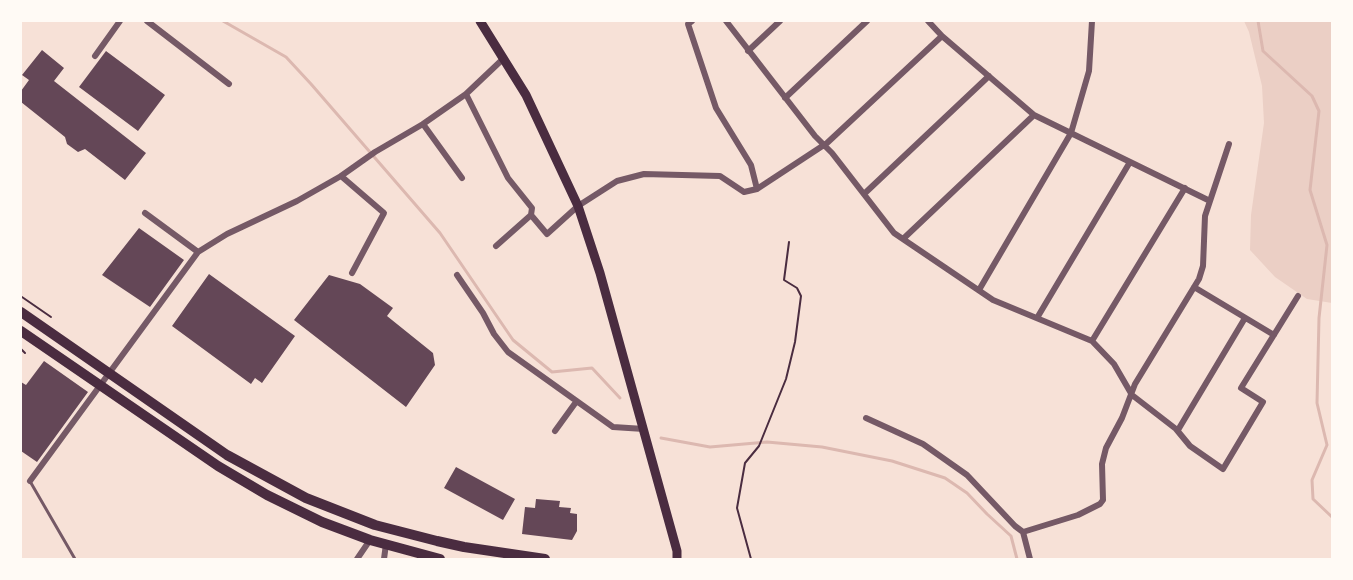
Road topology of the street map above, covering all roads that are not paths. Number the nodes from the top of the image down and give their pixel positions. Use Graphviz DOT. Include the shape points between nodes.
graph roads {
  1 [pos="120,21"];
  2 [pos="147,21"];
  3 [pos="480,21"];
  4 [pos="692,21"];
  5 [pos="726,21"];
  6 [pos="780,21"];
  7 [pos="867,21"];
  8 [pos="928,21"];
  9 [pos="1092,21"];
  10 [pos="942,36"];
  11 [pos="748,51"];
  12 [pos="95,56"];
  13 [pos="504,58"];
  14 [pos="989,76"];
  15 [pos="229,84"];
  16 [pos="466,94"];
  17 [pos="785,98"];
  18 [pos="1034,115"];
  19 [pos="423,124"];
  20 [pos="1071,133"];
  21 [pos="1229,144"];
  22 [pos="824,145"];
  23 [pos="1130,162"];
  24 [pos="342,176"];
  25 [pos="462,178"];
  26 [pos="1185,188"];
  27 [pos="757,189"];
  28 [pos="864,194"];
  29 [pos="1210,201"];
  30 [pos="578,206"];
  31 [pos="145,213"];
  32 [pos="531,215"];
  33 [pos="903,239"];
  34 [pos="496,246"];
  35 [pos="198,252"];
  36 [pos="351,273"];
  37 [pos="457,275"];
  38 [pos="1194,287"];
  39 [pos="979,290"];
  40 [pos="1298,296"];
  41 [pos="21,312"];
  42 [pos="1037,318"];
  43 [pos="1245,318"];
  44 [pos="21,330"];
  45 [pos="1274,335"];
  46 [pos="1092,341"];
  47 [pos="108,373"];
  48 [pos="99,385"];
  49 [pos="1131,394"];
  50 [pos="576,402"];
  51 [pos="866,418"];
  52 [pos="644,429"];
  53 [pos="1178,430"];
  54 [pos="555,431"];
  55 [pos="30,481"];
  56 [pos="1023,532"];
  57 [pos="370,540"];
  58 [pos="437,541"];
  59 [pos="386,544"];
  60 [pos="437,558"];
  61 [pos="75,559"];
  62 [pos="357,559"];
  63 [pos="384,559"];
  64 [pos="545,559"];
  65 [pos="677,559"];
  66 [pos="1030,559"];
  1 -- 12 [label="street"];
  2 -- 15 [label="street"];
  3 -- 13 [label="main road"];
  4 -- 27 [label="street" via="688,24 716,108 751,165"];
  5 -- 11 [label="street"];
  6 -- 11 [label="street"];
  7 -- 17 [label="street"];
  8 -- 10 [label="street"];
  9 -- 20 [label="street" via="1089,71"];
  10 -- 14 [label="street"];
  10 -- 22 [label="street"];
  11 -- 17 [label="street"];
  13 -- 16 [label="street"];
  13 -- 30 [label="main road" via="526,95"];
  14 -- 18 [label="street"];
  14 -- 28 [label="street"];
  16 -- 19 [label="street"];
  16 -- 32 [label="street" via="508,178 532,208"];
  17 -- 22 [label="street"];
  18 -- 20 [label="street"];
  18 -- 33 [label="street"];
  19 -- 24 [label="street"];
  19 -- 25 [label="street"];
  20 -- 23 [label="street"];
  20 -- 39 [label="street"];
  21 -- 29 [label="street"];
  22 -- 27 [label="street"];
  22 -- 28 [label="street"];
  23 -- 26 [label="street"];
  23 -- 42 [label="street"];
  24 -- 35 [label="street"];
  24 -- 36 [label="street" via="384,213"];
  26 -- 29 [label="street"];
  26 -- 46 [label="street"];
  27 -- 30 [label="street" via="744,192 720,176 644,174 617,181"];
  28 -- 33 [label="street"];
  29 -- 38 [label="street" via="1205,216 1203,266"];
  30 -- 32 [label="street" via="547,234"];
  30 -- 52 [label="main road"];
  31 -- 35 [label="street"];
  32 -- 34 [label="street"];
  33 -- 39 [label="street"];
  35 -- 47 [label="street"];
  37 -- 50 [label="street" via="508,352"];
  38 -- 43 [label="street"];
  38 -- 49 [label="street"];
  39 -- 42 [label="street"];
  40 -- 45 [label="street"];
  41 -- 47 [label="highway"];
  42 -- 46 [label="street"];
  43 -- 45 [label="street"];
  43 -- 53 [label="street"];
  44 -- 48 [label="highway"];
  45 -- 53 [label="street" via="1241,388 1263,402 1223,469 1190,446"];
  46 -- 49 [label="street" via="1114,364"];
  47 -- 48 [label="street"];
  47 -- 58 [label="highway" via="277,484 375,525"];
  48 -- 55 [label="street"];
  48 -- 57 [label="highway" via="267,495"];
  49 -- 53 [label="street"];
  49 -- 56 [label="street" via="1106,448 1100,504"];
  50 -- 52 [label="street" via="613,427"];
  50 -- 54 [label="street"];
  51 -- 56 [label="street" via="923,444 967,475"];
  52 -- 65 [label="main road"];
  55 -- 61 [label="lane"];
  56 -- 66 [label="street"];
  57 -- 59 [label="highway"];
  57 -- 62 [label="street"];
  58 -- 60 [label="highway"];
  58 -- 64 [label="highway"];
  59 -- 60 [label="highway"];
  59 -- 63 [label="street"];
}
